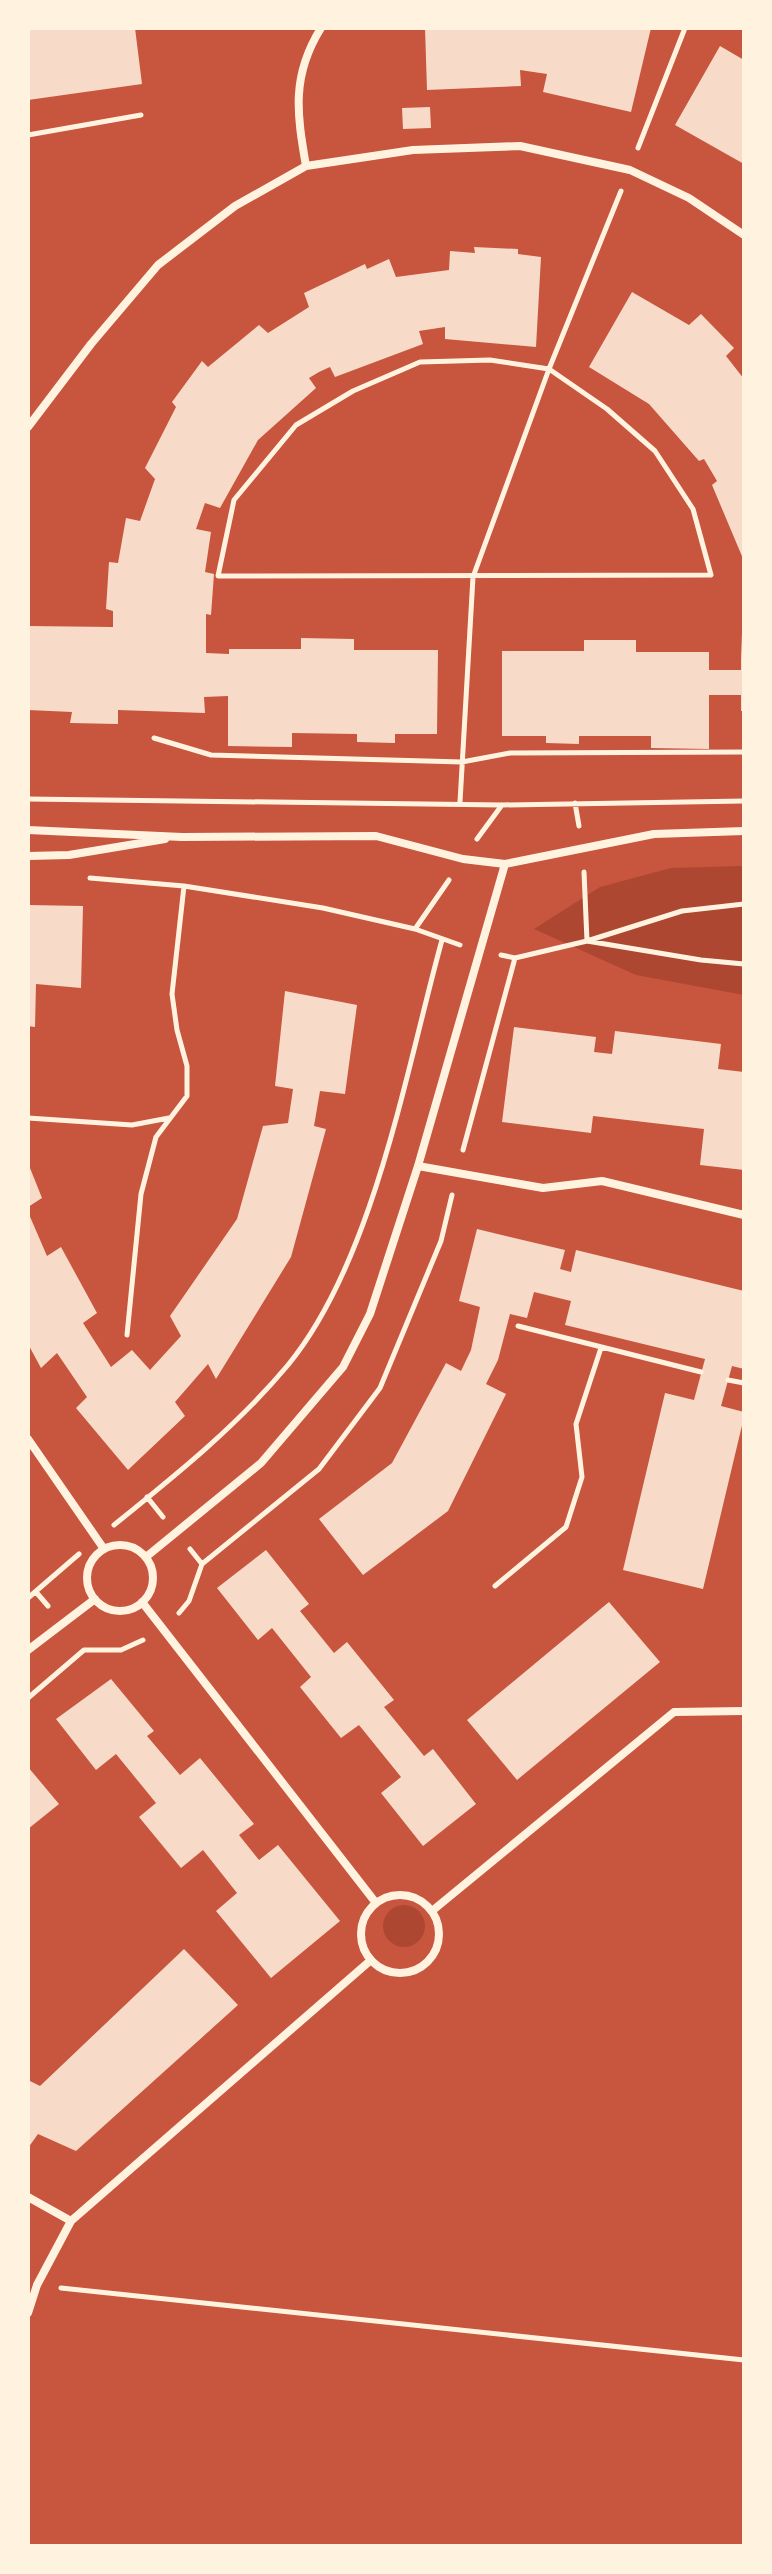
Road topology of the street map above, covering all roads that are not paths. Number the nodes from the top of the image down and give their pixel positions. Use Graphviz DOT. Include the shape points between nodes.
graph roads {
  1 [pos="321,28"];
  2 [pos="306,166"];
  3 [pos="744,235"];
  4 [pos="28,427"];
  5 [pos="28,830"];
  6 [pos="744,831"];
  7 [pos="182,837"];
  8 [pos="28,856"];
  9 [pos="505,864"];
  10 [pos="418,1166"];
  11 [pos="744,1215"];
  12 [pos="28,1439"];
  13 [pos="104,1549"];
  14 [pos="146,1557"];
  15 [pos="95,1599"];
  16 [pos="142,1602"];
  17 [pos="28,1650"];
  18 [pos="744,1711"];
  19 [pos="376,1903"];
  20 [pos="432,1911"];
  21 [pos="371,1960"];
  22 [pos="28,2197"];
  23 [pos="71,2221"];
  24 [pos="28,2313"];
  1 -- 2 [label="street" via="301,72 296,112"];
  2 -- 3 [label="street" via="413,150 520,146 630,170 689,198"];
  2 -- 4 [label="street" via="235,206 158,265"];
  5 -- 7 [label="street"];
  6 -- 9 [label="street" via="654,834"];
  7 -- 8 [label="street" via="69,855"];
  7 -- 9 [label="street" via="376,836 463,859"];
  9 -- 10 [label="street"];
  10 -- 11 [label="street" via="543,1188 602,1181"];
  10 -- 14 [label="street" via="370,1314 343,1367 261,1463"];
  12 -- 13 [label="street"];
  13 -- 14 [label="street" via="122,1545"];
  13 -- 15 [label="street" via="88,1571"];
  14 -- 16 [label="street" via="154,1575"];
  15 -- 16 [label="street" via="123,1610"];
  15 -- 17 [label="street"];
  16 -- 19 [label="street"];
  18 -- 20 [label="street" via="674,1712"];
  19 -- 20 [label="street" via="399,1895"];
  19 -- 21 [label="street" via="367,1912 361,1937"];
  20 -- 21 [label="street" via="439,1936 429,1959 407,1972 381,1968"];
  21 -- 23 [label="street"];
  22 -- 23 [label="street"];
  23 -- 24 [label="street"];
}
